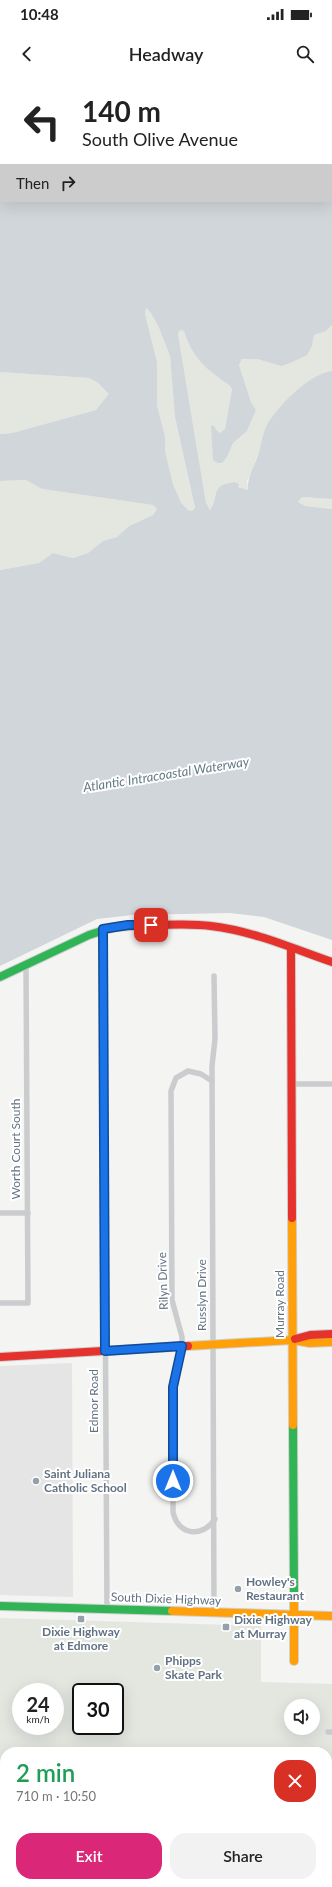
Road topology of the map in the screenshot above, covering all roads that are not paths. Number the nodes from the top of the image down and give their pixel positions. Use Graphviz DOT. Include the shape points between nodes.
graph roads {
  1 [pos="103,929"];
  2 [pos="291,948"];
  3 [pos="332,962"];
  4 [pos="26,966"];
  5 [pos="214,976"];
  6 [pos="0,977"];
  7 [pos="212,1080"];
  8 [pos="291,1084"];
  9 [pos="332,1084"];
  10 [pos="0,1213"];
  11 [pos="28,1213"];
  12 [pos="0,1303"];
  13 [pos="332,1334"];
  14 [pos="293,1340"];
  15 [pos="332,1342"];
  16 [pos="214,1345"];
  17 [pos="182,1346"];
  18 [pos="105,1351"];
  19 [pos="0,1357"];
  20 [pos="215,1518"];
  21 [pos="0,1606"];
  22 [pos="106,1610"];
  23 [pos="214,1613"];
  24 [pos="294,1615"];
  25 [pos="332,1616"];
  26 [pos="294,1661"];
  1 -- 2 [label="street" via="128,925 202,925 238,930"];
  1 -- 4 [label="street"];
  1 -- 18 [label="street, Edmor Road"];
  2 -- 3 [label="street"];
  2 -- 8 [label="street, Murray Road"];
  4 -- 6 [label="street"];
  4 -- 11 [label="street, Worth Court South"];
  5 -- 7 [label="street, Russlyn Drive"];
  7 -- 16 [label="street, Russlyn Drive"];
  7 -- 17 [label="street, Rilyn Drive" via="188,1071 176,1078 171,1091 172,1300"];
  8 -- 9 [label="street"];
  8 -- 14 [label="street, Murray Road"];
  10 -- 11 [label="street"];
  11 -- 12 [label="street, Worth Court South" via="28,1303"];
  13 -- 14 [label="street" via="310,1335"];
  14 -- 15 [label="street" via="310,1343"];
  14 -- 16 [label="street"];
  14 -- 24 [label="street, Murray Road"];
  16 -- 17 [label="street"];
  16 -- 20 [label="street, Russlyn Drive"];
  17 -- 18 [label="street"];
  17 -- 20 [label="street, Rilyn Drive" via="173,1387 174,1517 183,1529 192,1532 206,1529"];
  18 -- 19 [label="street"];
  18 -- 22 [label="street, Edmor Road"];
  20 -- 23 [label="street, Russlyn Drive"];
  21 -- 22 [label="street, South Dixie Highway"];
  22 -- 23 [label="street, South Dixie Highway"];
  23 -- 24 [label="street, South Dixie Highway"];
  24 -- 25 [label="street, South Dixie Highway"];
  24 -- 26 [label="street, Murray Road"];
}
